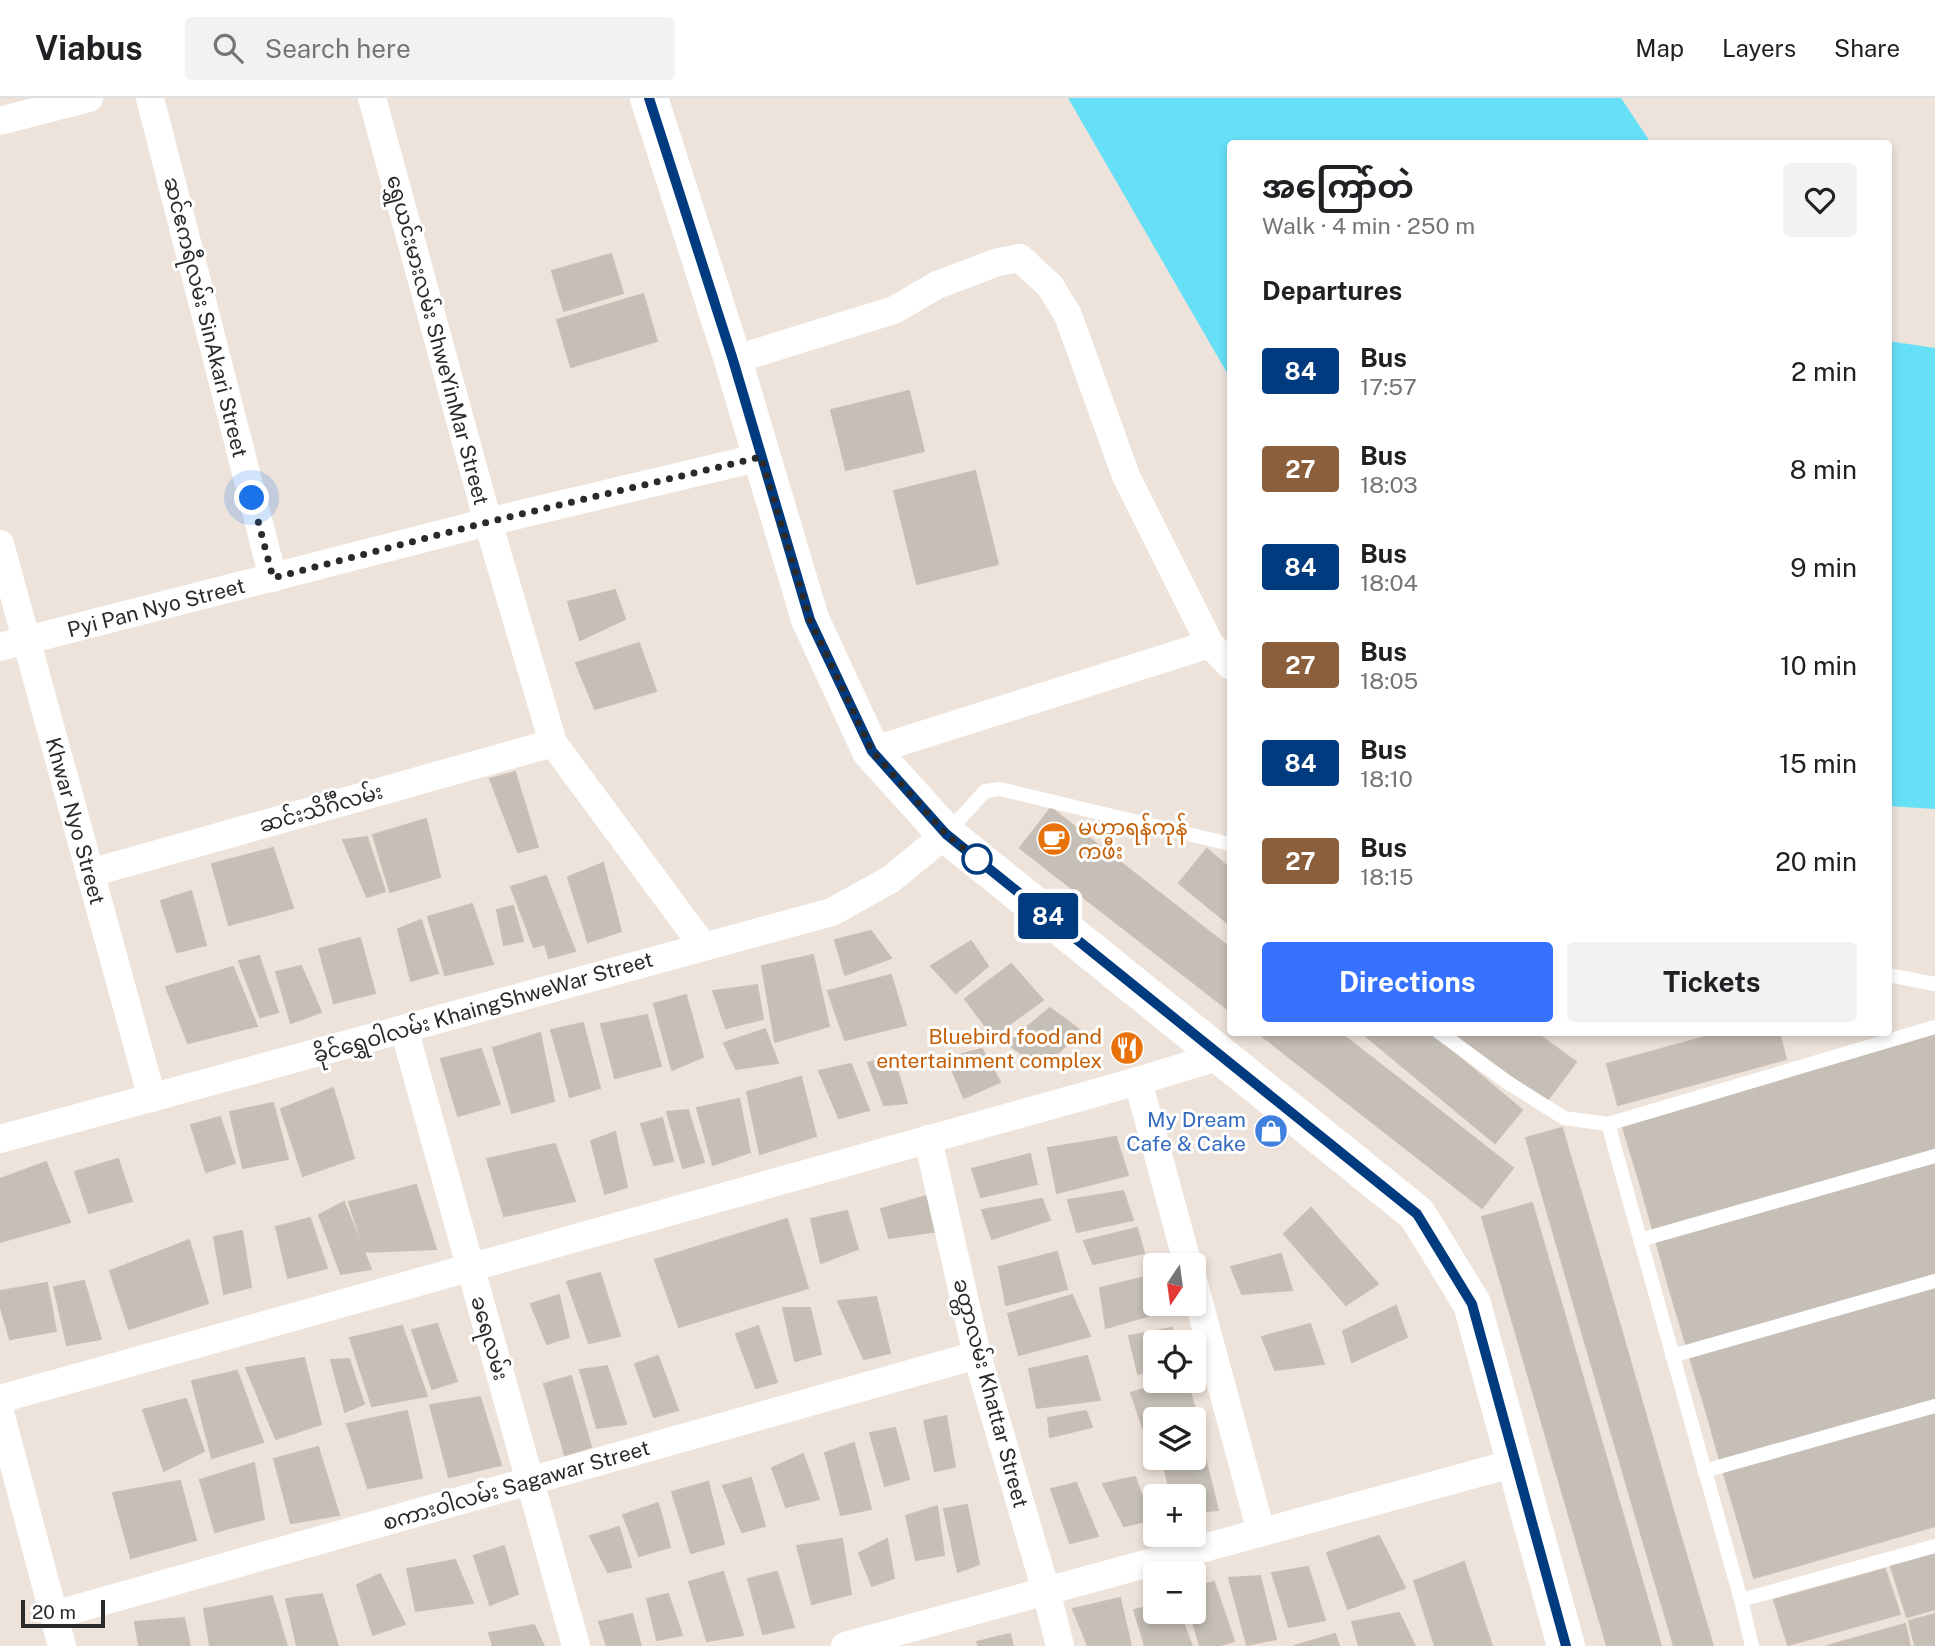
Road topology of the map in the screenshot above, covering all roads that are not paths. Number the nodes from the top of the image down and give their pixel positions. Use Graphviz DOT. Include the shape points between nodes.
graph roads {
  1 [pos="89,98"];
  2 [pos="150,98"];
  3 [pos="372,98"];
  4 [pos="649,98"];
  5 [pos="0,121"];
  6 [pos="733,360"];
  7 [pos="761,457"];
  8 [pos="488,522"];
  9 [pos="0,544"];
  10 [pos="273,578"];
  11 [pos="13,644"];
  12 [pos="1210,644"];
  13 [pos="1227,662"];
  14 [pos="552,743"];
  15 [pos="872,751"];
  16 [pos="946,834"];
  17 [pos="1227,843"];
  18 [pos="90,873"];
  19 [pos="703,946"];
  20 [pos="1892,976"];
  21 [pos="1935,984"];
  22 [pos="1935,1027"];
  23 [pos="404,1029"];
  24 [pos="1444,1036"];
  25 [pos="1220,1056"];
  26 [pos="1138,1081"];
  27 [pos="152,1098"];
  28 [pos="1608,1124"];
  29 [pos="0,1139"];
  30 [pos="928,1139"];
  31 [pos="1935,1156"];
  32 [pos="1640,1240"];
  33 [pos="1185,1253"];
  34 [pos="470,1268"];
  35 [pos="1935,1281"];
  36 [pos="1203,1316"];
  37 [pos="977,1355"];
  38 [pos="1672,1356"];
  39 [pos="0,1399"];
  40 [pos="1935,1406"];
  41 [pos="0,1412"];
  42 [pos="1515,1463"];
  43 [pos="1704,1471"];
  44 [pos="530,1481"];
  45 [pos="1261,1532"];
  46 [pos="1935,1546"];
  47 [pos="1046,1591"];
  48 [pos="1741,1600"];
  49 [pos="54,1615"];
  50 [pos="62,1646"];
  51 [pos="576,1646"];
  52 [pos="845,1646"];
  53 [pos="1060,1646"];
  54 [pos="1566,1646"];
  55 [pos="1752,1646"];
  1 -- 5 [label="street"];
  2 -- 10 [label="street, ဆင်ဧကရီလမ်း SinAkari Street"];
  3 -- 8 [label="street, ရွှေယင်းမားလမ်း ShweYinMar Street"];
  4 -- 6 [label="main road"];
  6 -- 7 [label="main road"];
  6 -- 12 [label="street" via="894,310 937,285 1020,258 1050,286 1068,315 1126,476"];
  7 -- 8 [label="street, Pyi Pan Nyo Street"];
  7 -- 15 [label="main road" via="810,620"];
  8 -- 10 [label="street, Pyi Pan Nyo Street"];
  8 -- 14 [label="street, ရွှေယင်းမားလမ်း ShweYinMar Street"];
  9 -- 11 [label="street, Khwar Nyo Street"];
  10 -- 11 [label="street, Pyi Pan Nyo Street"];
  11 -- 18 [label="street, Khwar Nyo Street"];
  12 -- 13 [label="street"];
  12 -- 15 [label="street"];
  14 -- 18 [label="street, ဆင်းသိင်္ဂီလမ်း"];
  14 -- 19 [label="street, ရွှေယင်းမားလမ်း ShweYinMar Street"];
  15 -- 16 [label="main road"];
  16 -- 17 [label="lane" via="985,790 1000,789"];
  16 -- 19 [label="street, ခိုင်ရွှေဝါလမ်း KhaingShweWar Street" via="891,879 832,912"];
  16 -- 25 [label="main road"];
  18 -- 27 [label="street, Khwar Nyo Street"];
  19 -- 23 [label="street, ခိုင်ရွှေဝါလမ်း KhaingShweWar Street"];
  20 -- 21 [label="lane"];
  22 -- 28 [label="lane"];
  23 -- 27 [label="street, ခိုင်ရွှေဝါလမ်း KhaingShweWar Street"];
  23 -- 34 [label="street, ခရေလမ်း"];
  24 -- 28 [label="lane" via="1564,1118"];
  25 -- 26 [label="street"];
  25 -- 42 [label="main road" via="1417,1214 1472,1304"];
  26 -- 30 [label="street"];
  26 -- 33 [label="street"];
  27 -- 29 [label="street, ခိုင်ရွှေဝါလမ်း KhaingShweWar Street"];
  28 -- 32 [label="lane"];
  30 -- 34 [label="street"];
  30 -- 37 [label="street, ခတ္တာလမ်း Khattar Street"];
  31 -- 32 [label="lane"];
  32 -- 38 [label="lane"];
  34 -- 39 [label="street"];
  34 -- 44 [label="street, ခရေလမ်း"];
  35 -- 38 [label="lane"];
  36 -- 45 [label="street"];
  37 -- 44 [label="street, စကားဝါလမ်း Sagawar Street"];
  37 -- 47 [label="street, ခတ္တာလမ်း Khattar Street"];
  38 -- 43 [label="lane"];
  40 -- 43 [label="lane"];
  41 -- 49 [label="street"];
  42 -- 45 [label="street"];
  42 -- 54 [label="main road"];
  43 -- 48 [label="lane"];
  44 -- 49 [label="street, စကားဝါလမ်း Sagawar Street"];
  44 -- 51 [label="street, ခရေလမ်း"];
  45 -- 47 [label="street"];
  46 -- 48 [label="lane"];
  47 -- 52 [label="street"];
  47 -- 53 [label="street, ခတ္တာလမ်း Khattar Street"];
  48 -- 55 [label="lane"];
  49 -- 50 [label="street"];
}
